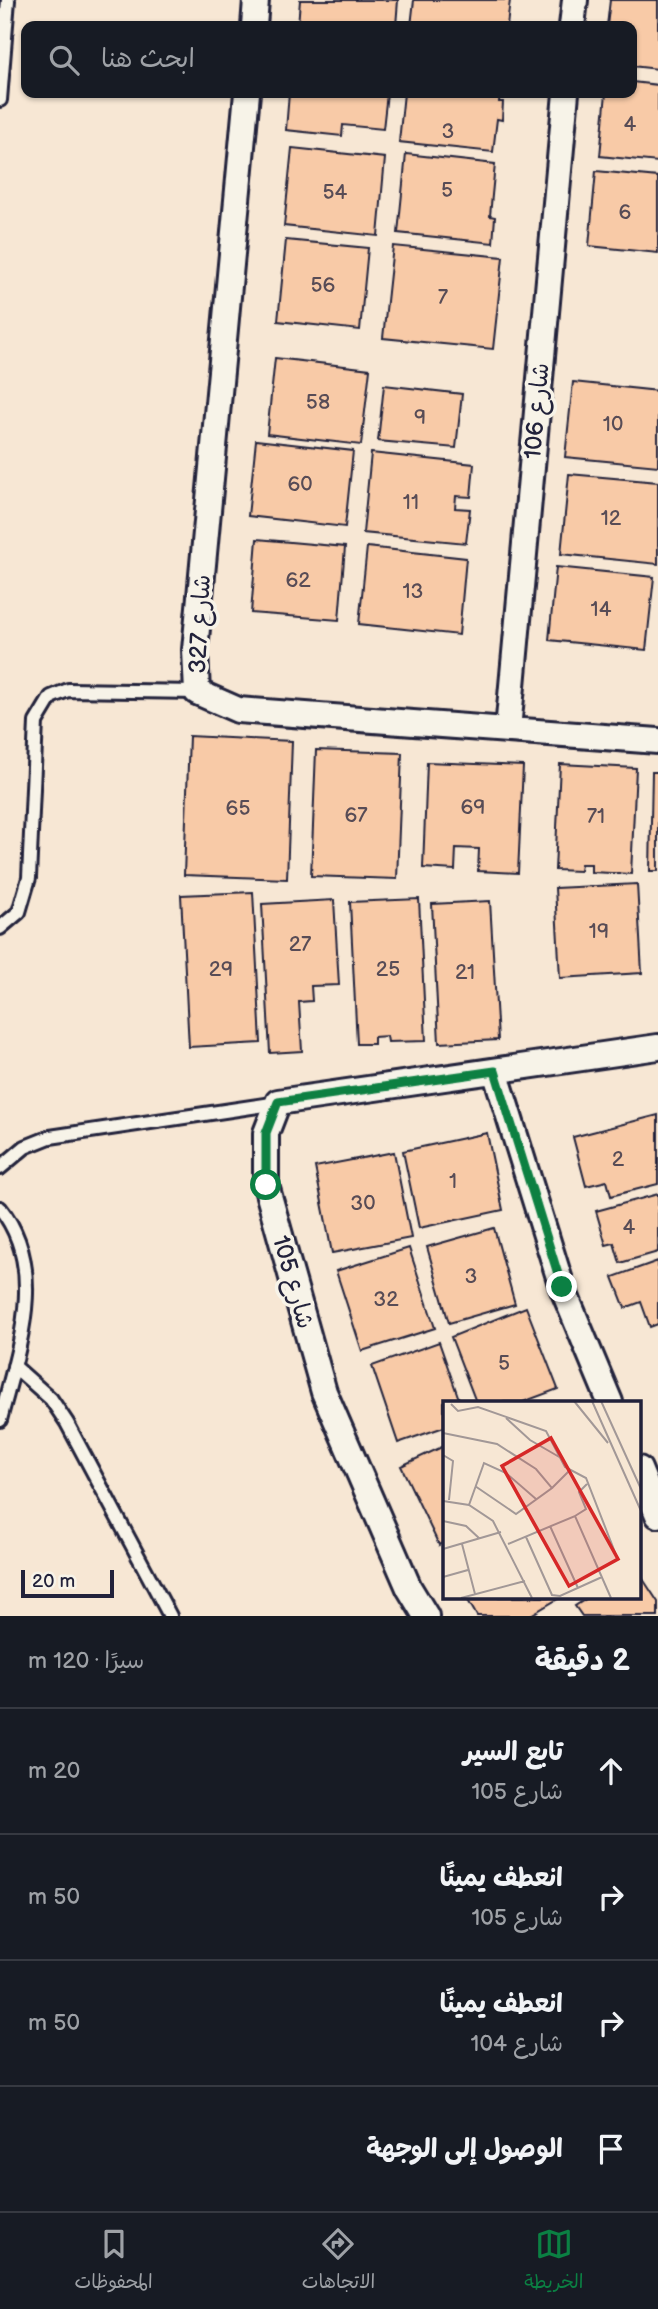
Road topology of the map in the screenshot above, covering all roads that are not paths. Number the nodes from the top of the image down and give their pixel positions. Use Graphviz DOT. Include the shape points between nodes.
graph roads {
  1 [pos="8,0"];
  2 [pos="256,0"];
  3 [pos="575,0"];
  4 [pos="254,21"];
  5 [pos="573,21"];
  6 [pos="247,98"];
  7 [pos="566,98"];
  8 [pos="0,100"];
  9 [pos="197,692"];
  10 [pos="508,730"];
  11 [pos="658,741"];
  12 [pos="0,928"];
  13 [pos="658,1047"];
  14 [pos="495,1071"];
  15 [pos="278,1102"];
  16 [pos="0,1168"];
  17 [pos="0,1208"];
  18 [pos="14,1366"];
  19 [pos="610,1401"];
  20 [pos="0,1420"];
  21 [pos="640,1471"];
  22 [pos="658,1515"];
  23 [pos="167,1611"];
  24 [pos="153,1616"];
  25 [pos="426,1616"];
  1 -- 8 [label="lane"];
  2 -- 4 [label="street"];
  3 -- 5 [label="street"];
  6 -- 9 [label="street, شارع 327" via="195,650"];
  7 -- 10 [label="street, شارع 106"];
  9 -- 10 [label="street, شارع 327" via="238,709"];
  9 -- 12 [label="lane" via="68,690 51,697 36,722 29,878 19,912"];
  10 -- 11 [label="street, شارع 327"];
  13 -- 14 [label="street"];
  14 -- 15 [label="street"];
  14 -- 19 [label="street" via="562,1287"];
  15 -- 16 [label="lane" via="76,1131 25,1147"];
  15 -- 25 [label="street, شارع 105" via="266,1133 266,1185 324,1392 409,1588"];
  17 -- 18 [label="lane" via="22,1251 28,1284"];
  18 -- 20 [label="lane"];
  18 -- 23 [label="lane" via="51,1399 67,1423"];
  21 -- 22 [label="street"];
  23 -- 24 [label="lane"];
}
